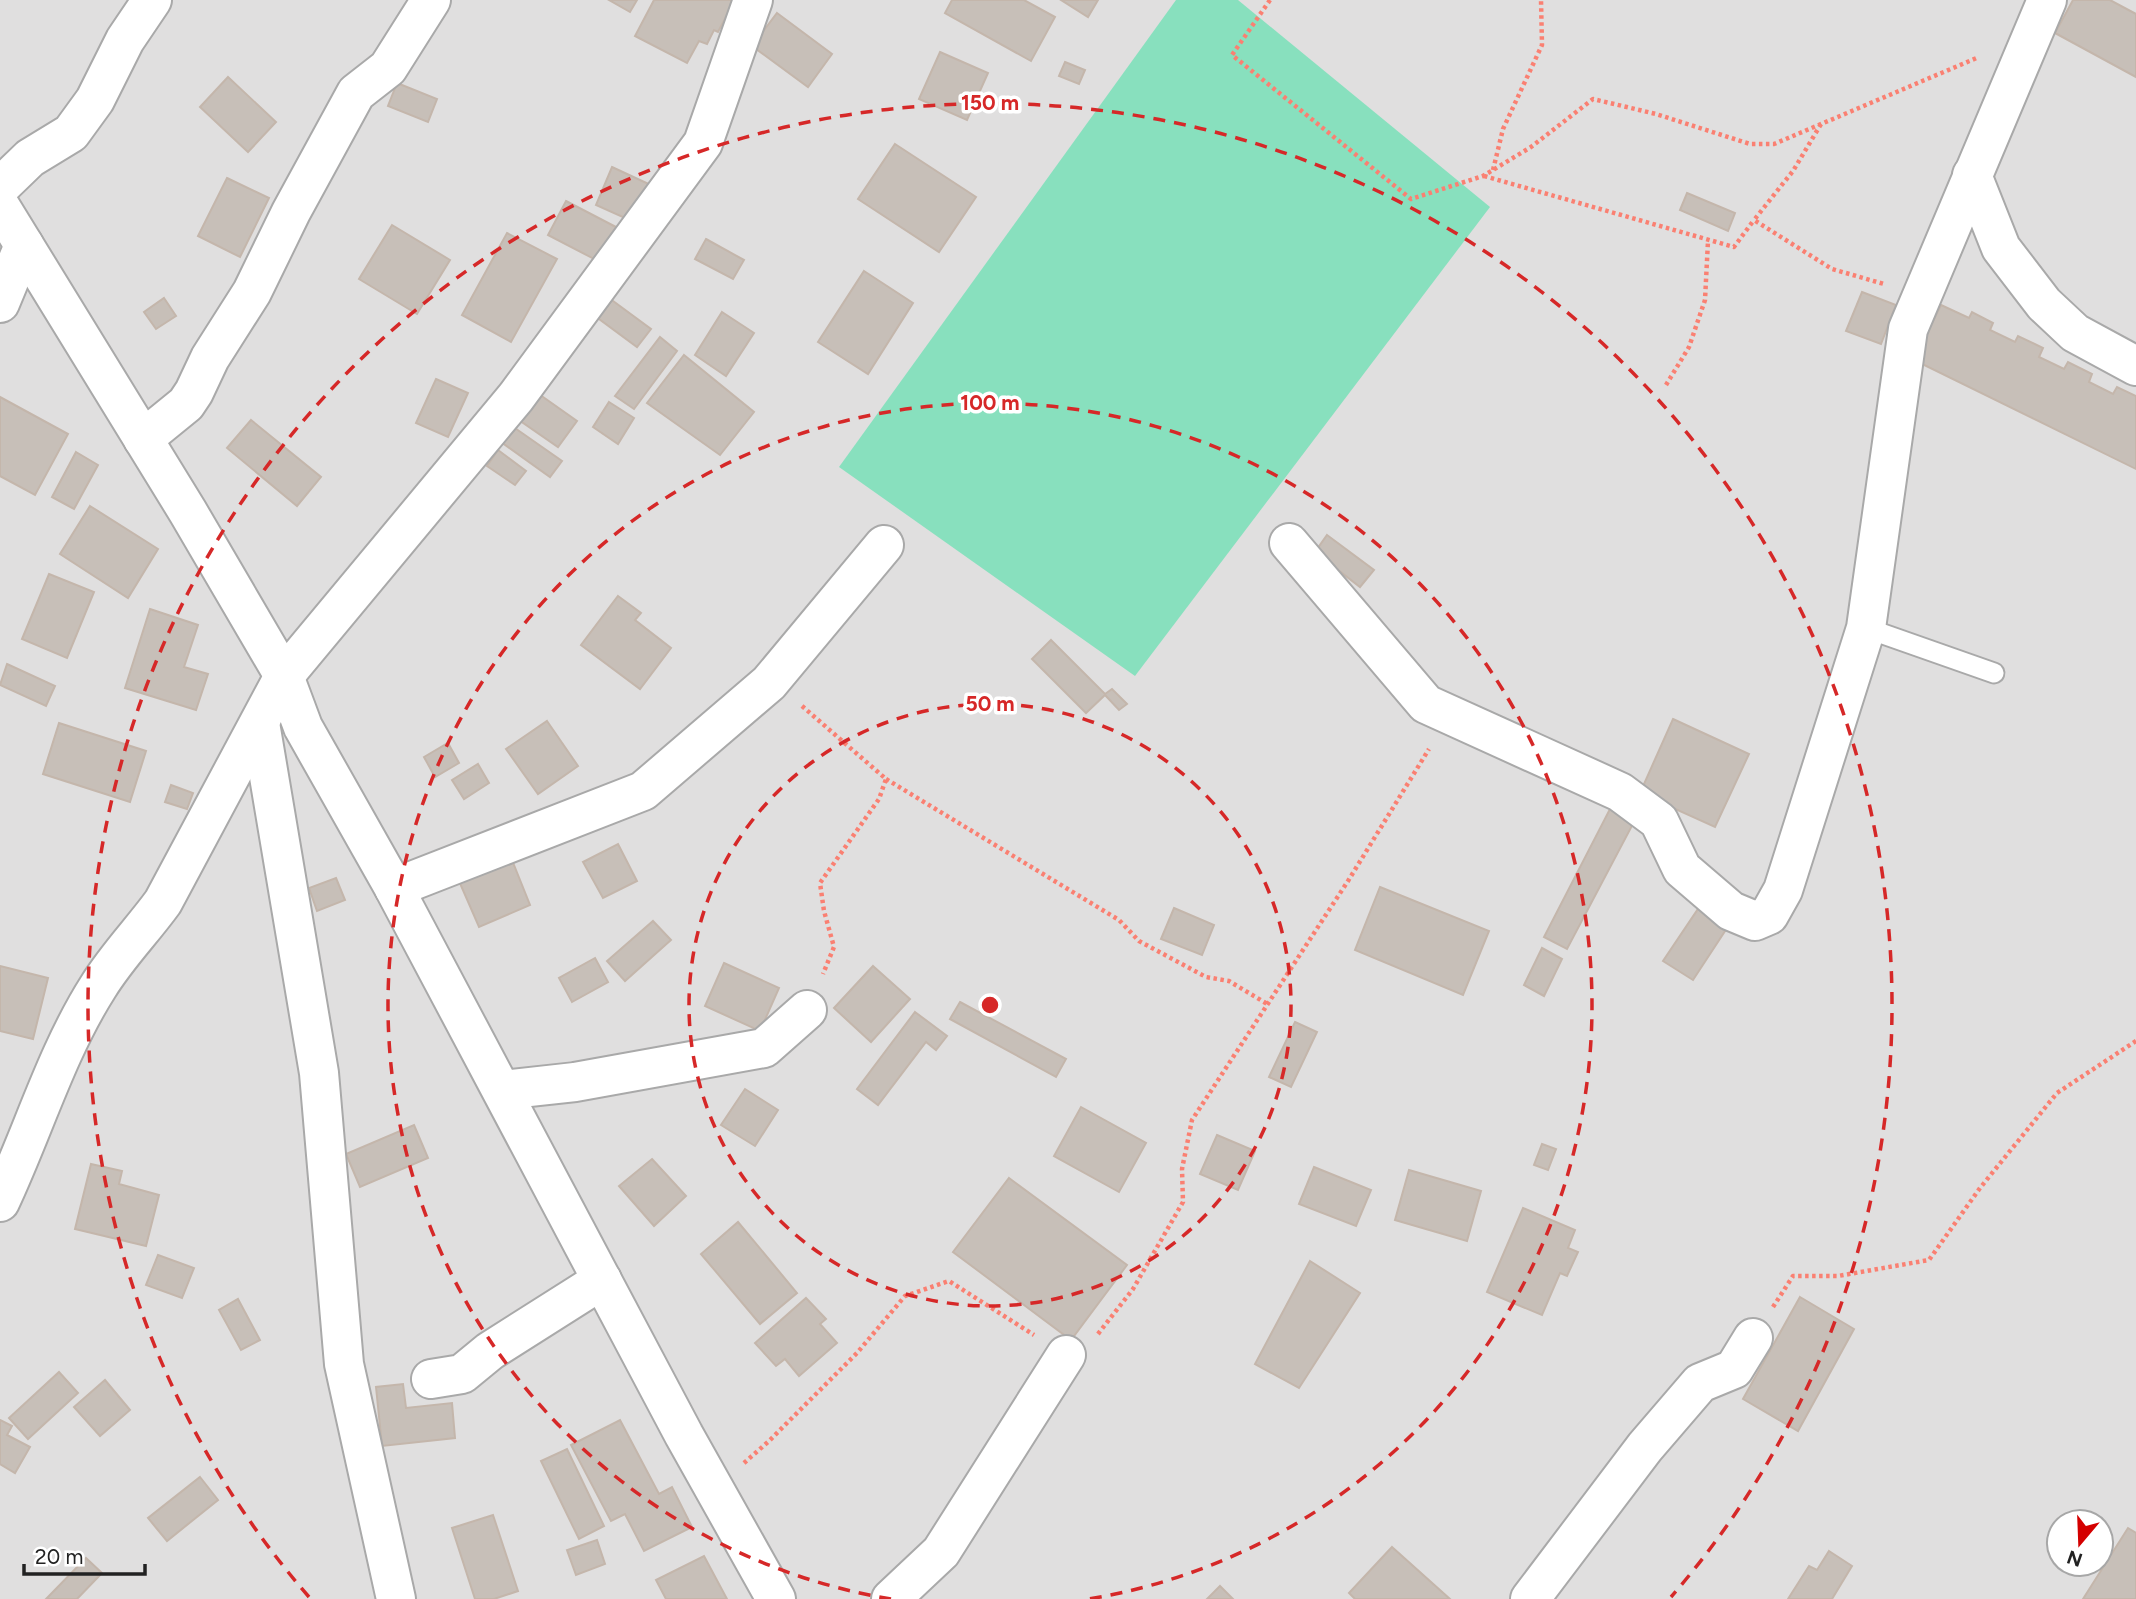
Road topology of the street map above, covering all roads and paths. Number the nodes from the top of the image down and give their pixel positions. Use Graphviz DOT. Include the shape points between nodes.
graph roads {
  1 [pos="152,0"];
  2 [pos="431,0"];
  3 [pos="753,0"];
  4 [pos="1270,0"];
  5 [pos="1541,0"];
  6 [pos="2047,0"];
  7 [pos="2029,38"];
  8 [pos="1821,124"];
  9 [pos="1492,171"];
  10 [pos="1972,174"];
  11 [pos="1483,176"];
  12 [pos="0,187"];
  13 [pos="0,206"];
  14 [pos="1754,220"];
  15 [pos="1708,241"];
  16 [pos="24,245"];
  17 [pos="1921,296"];
  18 [pos="0,303"];
  19 [pos="2136,366"];
  20 [pos="1666,384"];
  21 [pos="143,439"];
  22 [pos="1289,543"];
  23 [pos="884,545"];
  24 [pos="1866,628"];
  25 [pos="1994,673"];
  26 [pos="284,676"];
  27 [pos="769,683"];
  28 [pos="1450,714"];
  29 [pos="261,723"];
  30 [pos="886,779"];
  31 [pos="394,888"];
  32 [pos="1269,1005"];
  33 [pos="807,1010"];
  34 [pos="2136,1041"];
  35 [pos="502,1090"];
  36 [pos="0,1202"];
  37 [pos="602,1279"];
  38 [pos="1752,1338"];
  39 [pos="1066,1355"];
  40 [pos="431,1379"];
  41 [pos="713,1488"];
  42 [pos="396,1599"];
  43 [pos="776,1599"];
  44 [pos="891,1599"];
  45 [pos="1530,1599"];
  1 -- 12 [label="street" via="71,133 30,158"];
  2 -- 21 [label="street" via="388,68 356,93 194,392"];
  3 -- 26 [label="street" via="703,143 516,397"];
  4 -- 11 [label="path" via="1232,55 1411,199"];
  5 -- 9 [label="path" via="1542,45 1503,129"];
  6 -- 7 [label="street"];
  7 -- 8 [label="path"];
  7 -- 10 [label="street"];
  8 -- 9 [label="path" via="1774,144 1750,144 1593,99"];
  8 -- 14 [label="path" via="1793,171"];
  9 -- 11 [label="path"];
  10 -- 17 [label="street"];
  10 -- 19 [label="street" via="2001,248 2044,304 2075,333"];
  11 -- 15 [label="path"];
  13 -- 16 [label="street"];
  14 -- 15 [label="path" via="1734,247"];
  14 -- 17 [label="path" via="1832,269"];
  15 -- 20 [label="path" via="1705,300 1689,347"];
  16 -- 18 [label="street"];
  16 -- 21 [label="street"];
  17 -- 24 [label="street" via="1908,328"];
  21 -- 26 [label="street"];
  22 -- 28 [label="street" via="1426,704"];
  23 -- 27 [label="street"];
  24 -- 25 [label="lane"];
  24 -- 28 [label="street" via="1783,890 1769,915 1755,920 1731,911 1682,869 1659,821 1620,792"];
  26 -- 29 [label="street"];
  26 -- 31 [label="street" via="303,727"];
  27 -- 30 [label="path"];
  27 -- 31 [label="street" via="643,791"];
  28 -- 32 [label="path"];
  29 -- 36 [label="street" via="163,902 96,989"];
  29 -- 42 [label="street" via="319,1073 344,1364"];
  30 -- 32 [label="path" via="1119,920 1139,942 1206,976 1229,981"];
  30 -- 33 [label="path" via="879,799 820,883 834,947"];
  31 -- 35 [label="street"];
  32 -- 39 [label="path" via="1192,1120 1182,1169 1183,1202 1133,1289 1083,1352"];
  33 -- 35 [label="street" via="764,1048 575,1082"];
  34 -- 38 [label="path" via="2057,1093 1929,1260 1838,1276 1793,1276"];
  35 -- 37 [label="street"];
  37 -- 40 [label="street" via="462,1374"];
  37 -- 41 [label="street"];
  38 -- 45 [label="street" via="1734,1369 1700,1382"];
  39 -- 41 [label="path" via="949,1281 905,1296 857,1353 769,1441"];
  39 -- 44 [label="street" via="941,1552"];
  41 -- 43 [label="street"];
}
